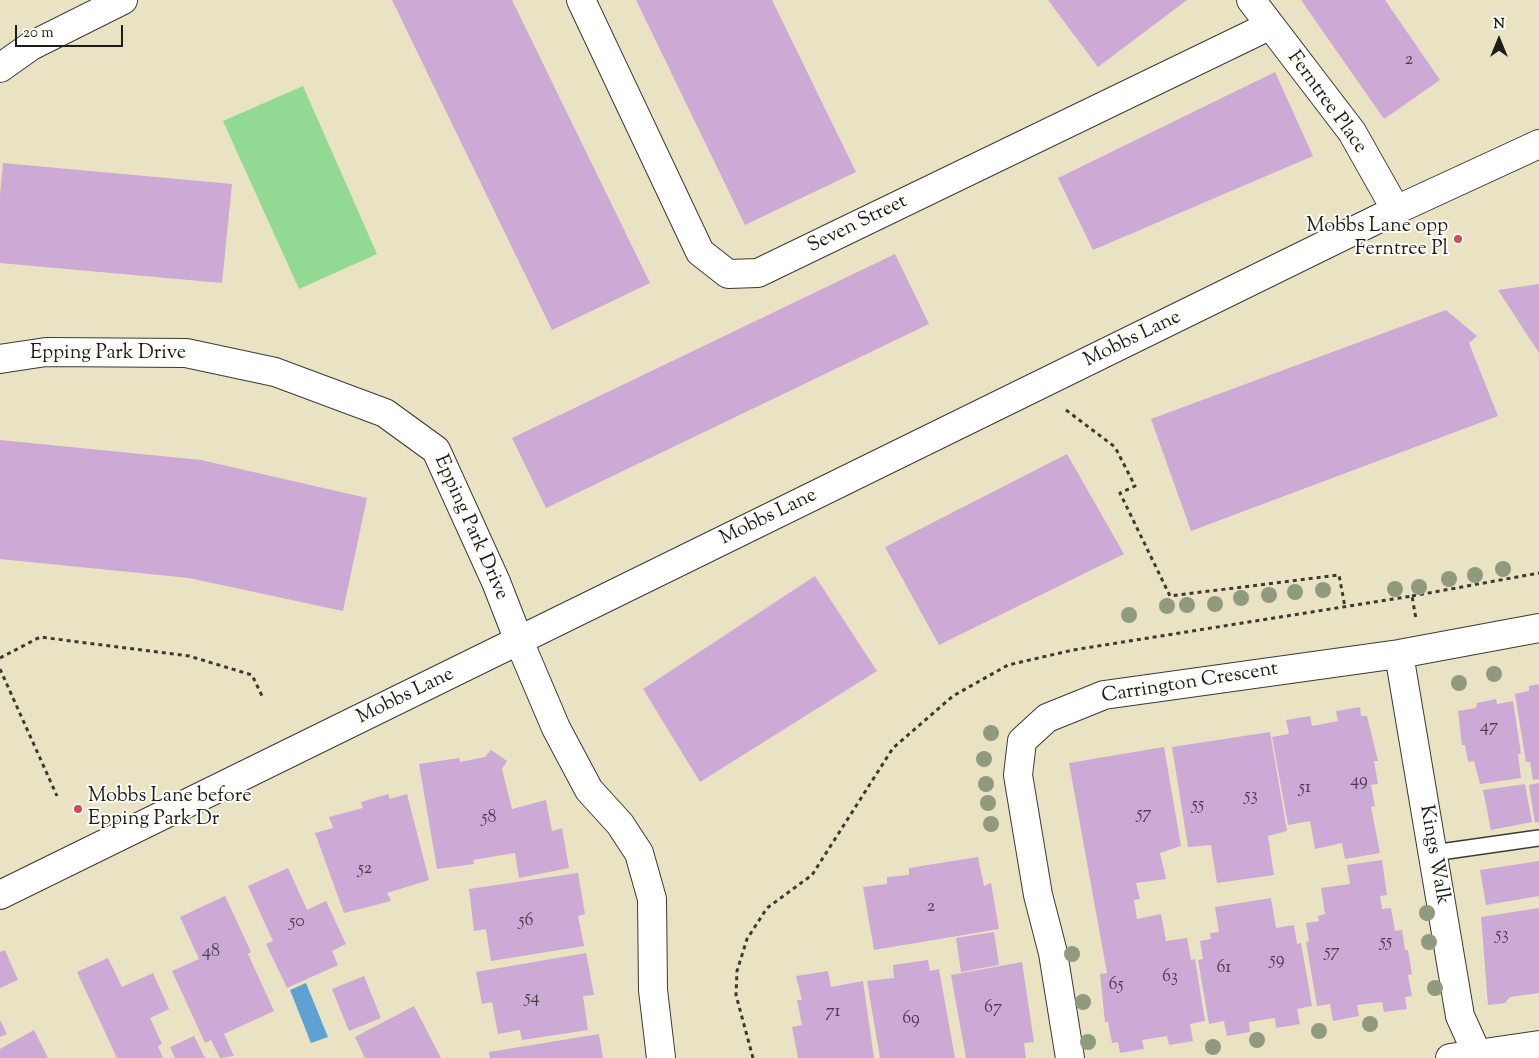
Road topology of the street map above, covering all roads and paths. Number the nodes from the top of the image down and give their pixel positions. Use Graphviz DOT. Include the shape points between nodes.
graph roads {
  1 [pos="122,0"];
  2 [pos="581,0"];
  3 [pos="1251,0"];
  4 [pos="1269,26"];
  5 [pos="0,68"];
  6 [pos="1539,144"];
  7 [pos="1396,210"];
  8 [pos="0,359"];
  9 [pos="1066,410"];
  10 [pos="1539,573"];
  11 [pos="1412,596"];
  12 [pos="1345,607"];
  13 [pos="1539,628"];
  14 [pos="518,642"];
  15 [pos="1398,654"];
  16 [pos="0,658"];
  17 [pos="0,669"];
  18 [pos="263,698"];
  19 [pos="57,796"];
  20 [pos="1539,838"];
  21 [pos="1433,854"];
  22 [pos="0,895"];
  23 [pos="1539,1045"];
  24 [pos="1478,1056"];
  25 [pos="661,1058"];
  26 [pos="1070,1058"];
  27 [pos="1450,1058"];
  1 -- 5 [label="street" via="31,46"];
  2 -- 4 [label="street, Seven Street" via="700,252 728,274 758,273"];
  3 -- 4 [label="street, Ferntree Place"];
  4 -- 7 [label="street, Ferntree Place" via="1352,132"];
  6 -- 7 [label="street, Mobbs Lane"];
  7 -- 14 [label="street, Mobbs Lane"];
  8 -- 14 [label="street, Epping Park Drive" via="46,352 186,352 275,372 385,413 436,450 496,582"];
  9 -- 12 [label="path" via="1115,447 1135,486 1120,493 1170,596 1339,575"];
  10 -- 11 [label="path"];
  13 -- 15 [label="street, Carrington Crescent"];
  14 -- 22 [label="street, Mobbs Lane"];
  14 -- 25 [label="street, Epping Park Drive" via="556,728 589,790 620,824 639,854 652,899 653,990"];
  15 -- 21 [label="street, Kings Walk"];
  15 -- 26 [label="street, Carrington Crescent" via="1104,695 1047,718 1022,741 1018,775"];
  16 -- 18 [label="path" via="40,637 189,656 252,675"];
  17 -- 19 [label="path"];
  20 -- 21 [label="lane"];
  21 -- 24 [label="street, Kings Walk" via="1460,1016"];
  23 -- 24 [label="street"];
  24 -- 27 [label="street"];
}
